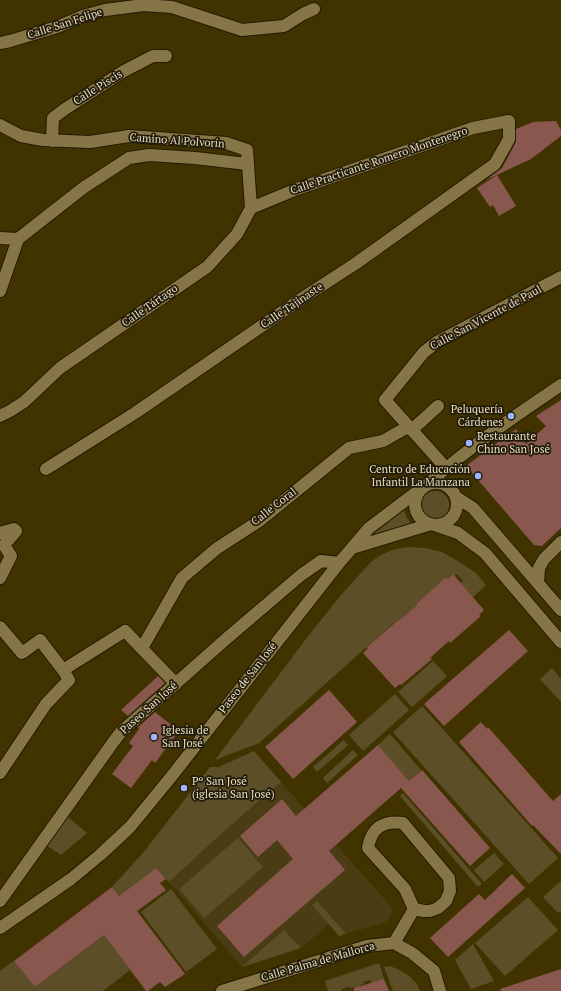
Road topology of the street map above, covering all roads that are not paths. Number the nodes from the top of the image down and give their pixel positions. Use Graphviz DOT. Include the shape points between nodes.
graph roads {
  1 [pos="314,9"];
  2 [pos="0,43"];
  3 [pos="166,56"];
  4 [pos="509,121"];
  5 [pos="0,125"];
  6 [pos="52,141"];
  7 [pos="247,164"];
  8 [pos="251,208"];
  9 [pos="0,238"];
  10 [pos="18,239"];
  11 [pos="561,277"];
  12 [pos="0,291"];
  13 [pos="561,385"];
  14 [pos="438,406"];
  15 [pos="0,416"];
  16 [pos="410,428"];
  17 [pos="446,468"];
  18 [pos="46,469"];
  19 [pos="425,486"];
  20 [pos="456,497"];
  21 [pos="433,524"];
  22 [pos="0,532"];
  23 [pos="561,542"];
  24 [pos="352,548"];
  25 [pos="338,563"];
  26 [pos="0,578"];
  27 [pos="538,583"];
  28 [pos="561,610"];
  29 [pos="0,627"];
  30 [pos="561,642"];
  31 [pos="142,648"];
  32 [pos="63,670"];
  33 [pos="176,684"];
  34 [pos="0,773"];
  35 [pos="0,901"];
  36 [pos="414,908"];
  37 [pos="0,928"];
  38 [pos="394,943"];
  39 [pos="222,991"];
  40 [pos="440,991"];
  1 -- 2 [label="street, Calle San Felipe" via="284,26 242,30 172,7 144,5 105,10"];
  3 -- 6 [label="street, Calle Piscis" via="154,56 124,71 65,109 53,118"];
  4 -- 8 [label="street, Calle Practicante Romero Montenegro" via="473,128 297,189"];
  4 -- 18 [label="street, Calle Tajinaste" via="509,139 495,164 355,264 147,405"];
  5 -- 6 [label="street, Camino Al Polvorín" via="21,136"];
  6 -- 7 [label="street, Camino Al Polvorín" via="90,142 129,136 226,143 247,150"];
  7 -- 8 [label="street"];
  7 -- 10 [label="street" via="149,155 129,158 83,188"];
  8 -- 15 [label="street, Calle Tártago" via="237,234 208,267 60,368 24,402"];
  9 -- 10 [label="street"];
  10 -- 12 [label="street"];
  11 -- 16 [label="street, Calle San Vicente de Paul" via="424,352 385,400"];
  13 -- 17 [label="street, Paseo de San José"];
  14 -- 16 [label="street, Calle Coral" via="415,427"];
  16 -- 17 [label="street"];
  16 -- 31 [label="street, Calle Coral" via="383,441 349,448 259,521 216,549 182,578"];
  17 -- 19 [label="street, Paseo de San José"];
  19 -- 20 [label="street" via="441,483 448,486"];
  19 -- 21 [label="street" via="418,493 415,506 420,518"];
  19 -- 24 [label="street, Paseo de San José" via="369,528"];
  20 -- 21 [label="street" via="457,504 453,516 442,524"];
  20 -- 27 [label="street" via="472,508"];
  21 -- 24 [label="street"];
  21 -- 30 [label="street" via="458,533 485,553"];
  22 -- 26 [label="street" via="14,529 16,531 4,545 11,556"];
  23 -- 27 [label="street" via="544,558 539,568"];
  24 -- 25 [label="street, Paseo de San José"];
  25 -- 33 [label="street, Paseo San José" via="321,561"];
  25 -- 37 [label="street, Paseo de San José" via="130,827 71,879"];
  27 -- 28 [label="street"];
  29 -- 32 [label="street" via="22,653 40,640"];
  31 -- 32 [label="street" via="125,631"];
  31 -- 33 [label="street"];
  32 -- 34 [label="street" via="69,680 46,704"];
  33 -- 35 [label="street, Paseo San José" via="121,732"];
  36 -- 36 [label="street" via="424,911 438,908 446,901 450,891 449,878 403,823 386,823 373,832 368,848 405,889"];
  36 -- 38 [label="street"];
  38 -- 39 [label="street, Calle Palma de Mallorca" via="367,946"];
  38 -- 40 [label="street" via="412,952 434,971"];
}
